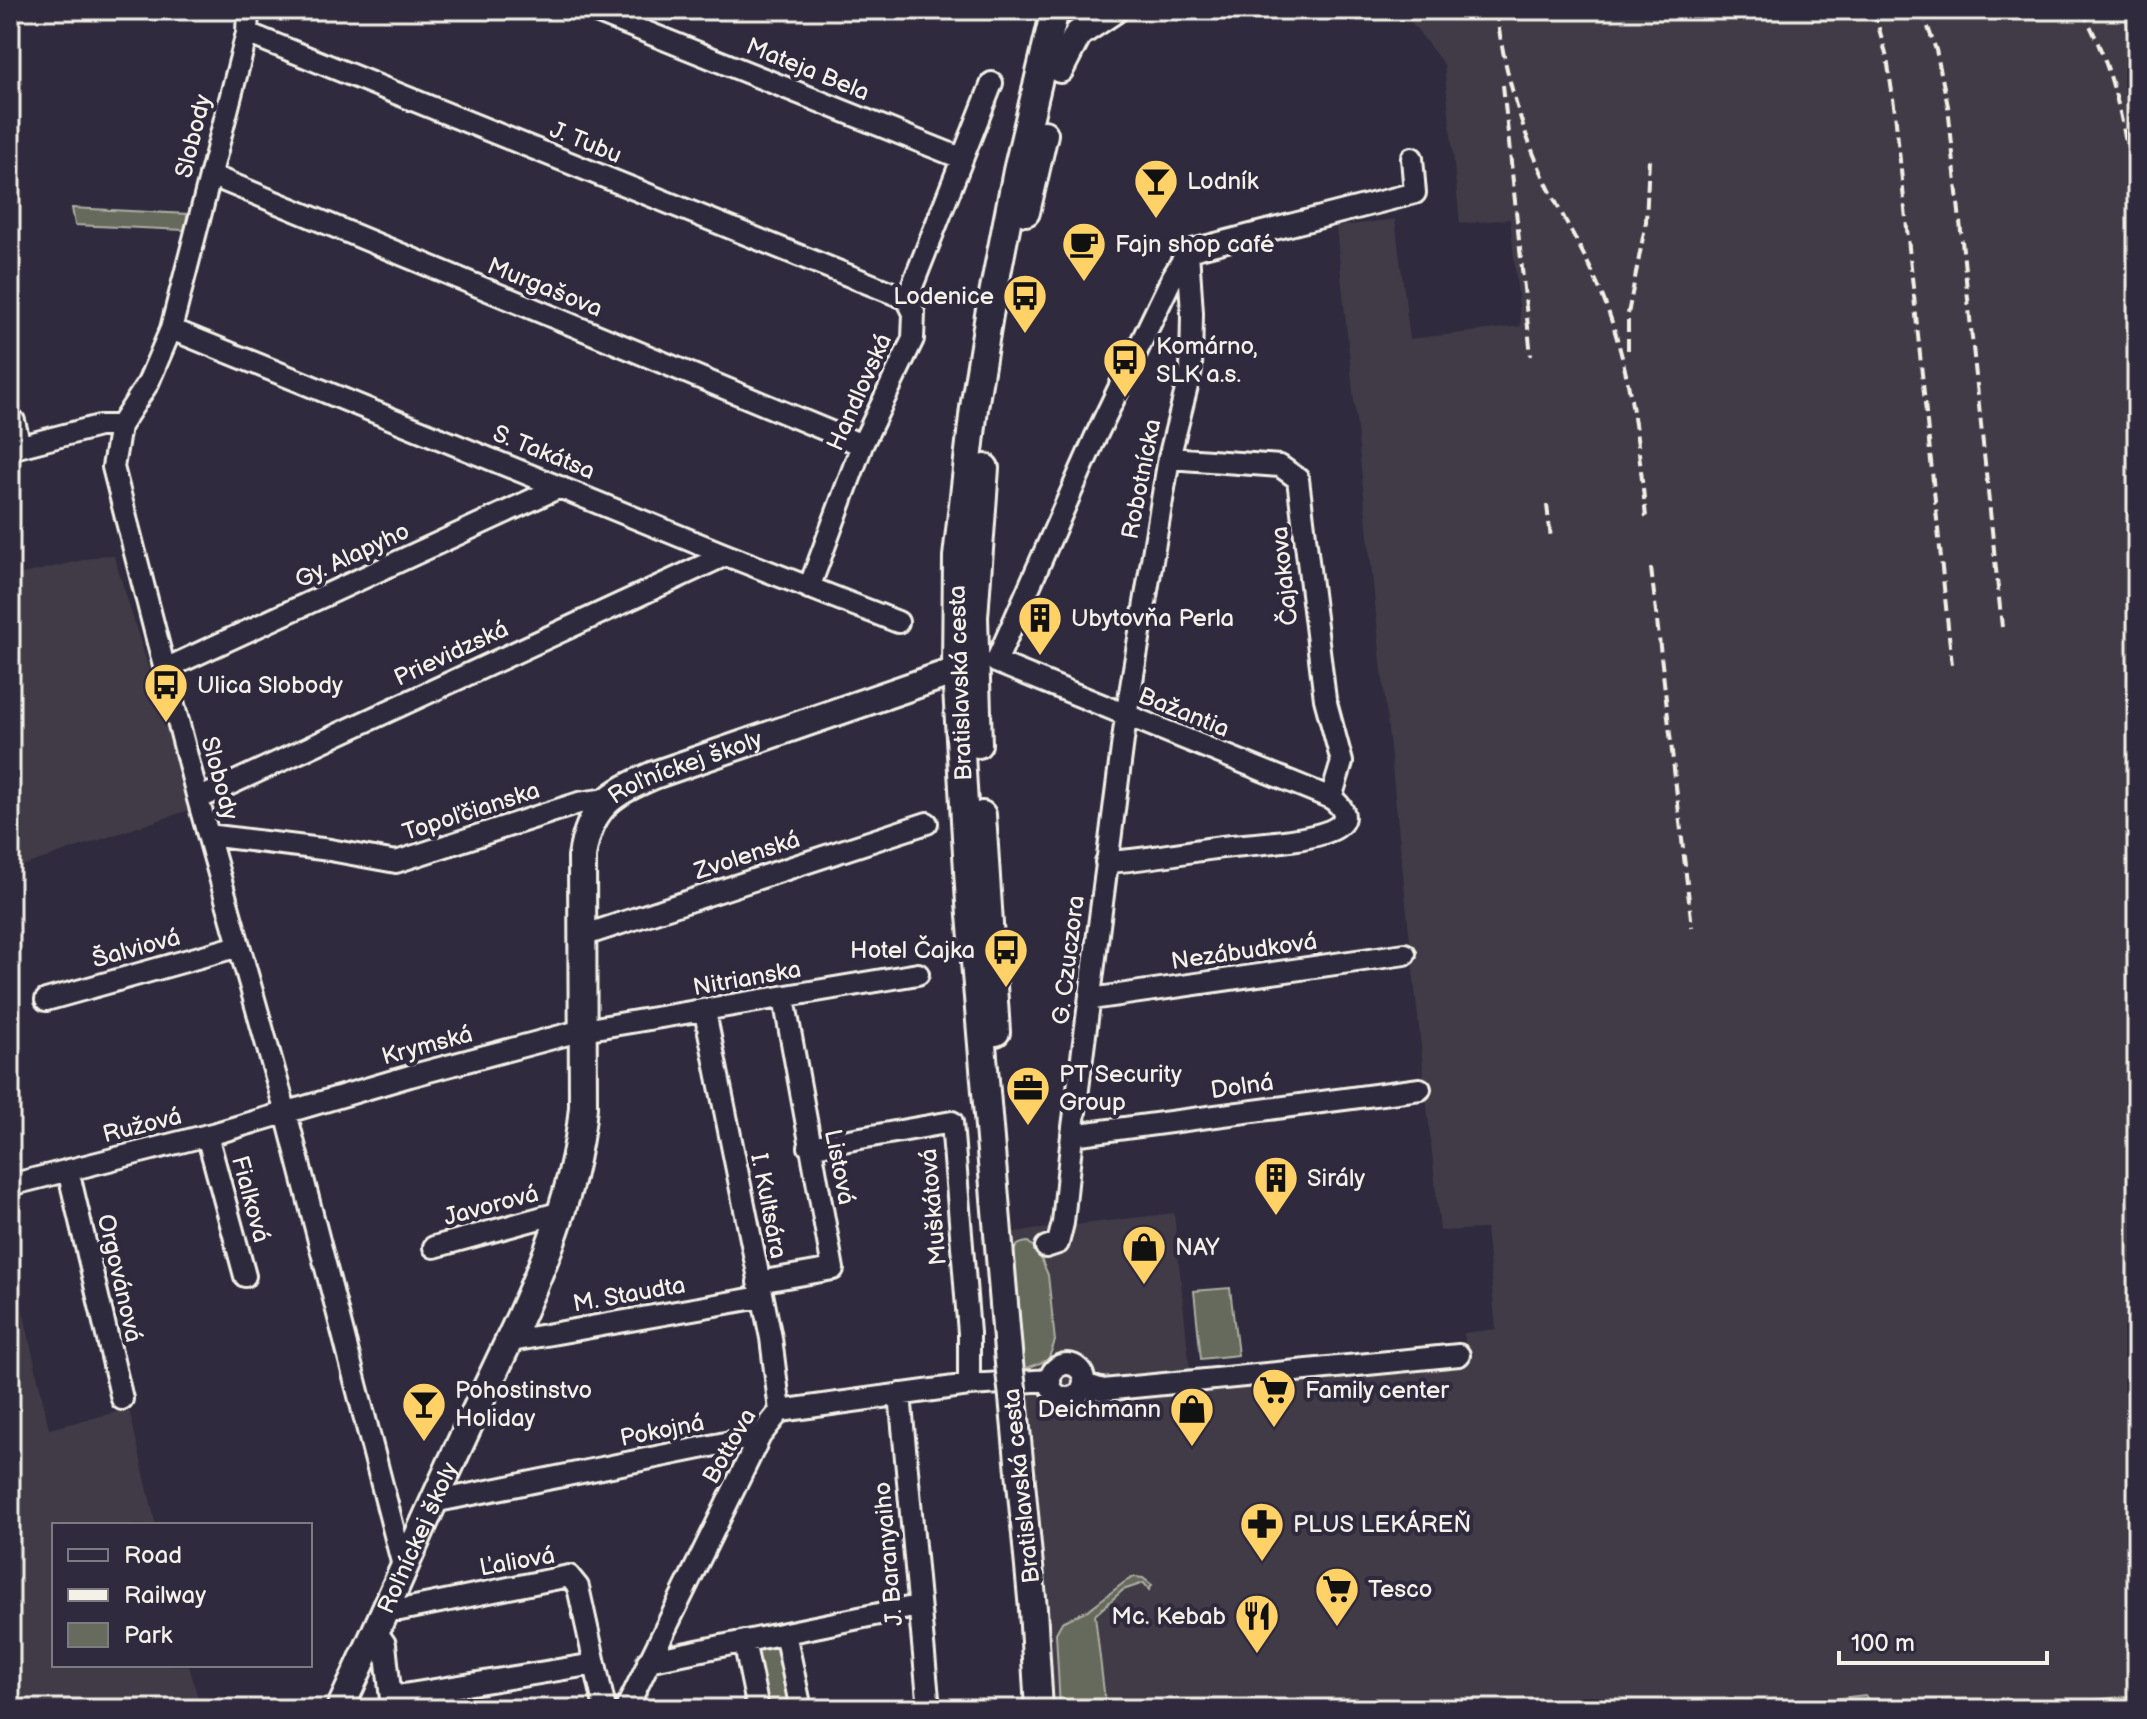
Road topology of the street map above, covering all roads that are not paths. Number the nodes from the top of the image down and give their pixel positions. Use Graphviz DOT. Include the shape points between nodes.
graph roads {
  1 [pos="248,10"];
  2 [pos="591,10"];
  3 [pos="1114,10"];
  4 [pos="1055,14"];
  5 [pos="247,33"];
  6 [pos="1060,69"];
  7 [pos="992,83"];
  8 [pos="961,158"];
  9 [pos="1412,158"];
  10 [pos="210,175"];
  11 [pos="1188,251"];
  12 [pos="907,299"];
  13 [pos="171,329"];
  14 [pos="10,422"];
  15 [pos="120,426"];
  16 [pos="862,445"];
  17 [pos="15,448"];
  18 [pos="1169,458"];
  19 [pos="560,487"];
  20 [pos="726,555"];
  21 [pos="809,588"];
  22 [pos="898,622"];
  23 [pos="975,667"];
  24 [pos="165,669"];
  25 [pos="1126,717"];
  26 [pos="1331,798"];
  27 [pos="198,799"];
  28 [pos="607,799"];
  29 [pos="927,823"];
  30 [pos="208,835"];
  31 [pos="1106,862"];
  32 [pos="582,936"];
  33 [pos="239,946"];
  34 [pos="1405,954"];
  35 [pos="918,974"];
  36 [pos="784,998"];
  37 [pos="1091,999"];
  38 [pos="46,1000"];
  39 [pos="705,1012"];
  40 [pos="583,1030"];
  41 [pos="1420,1089"];
  42 [pos="286,1113"];
  43 [pos="207,1135"];
  44 [pos="1072,1135"];
  45 [pos="809,1147"];
  46 [pos="68,1170"];
  47 [pos="10,1185"];
  48 [pos="562,1212"];
  49 [pos="434,1247"];
  50 [pos="1046,1247"];
  51 [pos="245,1276"];
  52 [pos="759,1289"];
  53 [pos="506,1342"];
  54 [pos="1459,1355"];
  55 [pos="969,1385"];
  56 [pos="900,1394"];
  57 [pos="122,1399"];
  58 [pos="780,1411"];
  59 [pos="760,1436"];
  60 [pos="433,1502"];
  61 [pos="403,1566"];
  62 [pos="918,1606"];
  63 [pos="1033,1609"];
  64 [pos="381,1620"];
  65 [pos="785,1633"];
  66 [pos="744,1641"];
  67 [pos="648,1661"];
  68 [pos="595,1664"];
  69 [pos="392,1703"];
  70 [pos="340,1709"];
  71 [pos="605,1709"];
  72 [pos="626,1709"];
  73 [pos="758,1709"];
  74 [pos="801,1709"];
  75 [pos="929,1709"];
  76 [pos="1039,1709"];
  77 [pos="1049,1709"];
  1 -- 5 [label="street, Slobody"];
  2 -- 8 [label="street, Mateja Bela"];
  3 -- 6 [label="main road" via="1078,34"];
  4 -- 6 [label="main road, Bratislavská cesta"];
  4 -- 23 [label="main road, Bratislavská cesta" via="1006,224 974,408 957,557"];
  5 -- 10 [label="street, Slobody"];
  5 -- 12 [label="street, J. Tubu"];
  6 -- 23 [label="main road, Bratislavská cesta" via="1025,218 990,416 975,578"];
  7 -- 8 [label="street, Handlovská"];
  8 -- 12 [label="street, Handlovská"];
  9 -- 11 [label="street" via="1415,193"];
  10 -- 13 [label="street, Slobody"];
  10 -- 16 [label="street, Murgašova"];
  11 -- 18 [label="street, Robotnícka" via="1191,370"];
  11 -- 23 [label="street"];
  12 -- 16 [label="street, Handlovská" via="914,313 913,339"];
  13 -- 15 [label="street, Slobody" via="148,383"];
  13 -- 19 [label="street, S. Takátsa"];
  14 -- 17 [label="street" via="14,421"];
  15 -- 17 [label="street" via="99,426"];
  15 -- 24 [label="street, Slobody" via="113,467"];
  16 -- 21 [label="street, Handlovská"];
  18 -- 25 [label="street, Robotnícka"];
  18 -- 26 [label="street, Čajakova" via="1280,466 1298,479 1325,699 1342,762"];
  19 -- 20 [label="street, S. Takátsa"];
  19 -- 24 [label="street, Gy. Alapyho"];
  20 -- 21 [label="street, S. Takátsa"];
  20 -- 27 [label="street, Prievidzská"];
  21 -- 22 [label="street, S. Takátsa"];
  23 -- 25 [label="street, Bažantia"];
  23 -- 28 [label="main road, Roľníckej školy" via="654,775"];
  23 -- 63 [label="main road, Bratislavská cesta, bridge" via="995,988 1009,1363"];
  24 -- 27 [label="street, Slobody"];
  25 -- 26 [label="street, Bažantia"];
  25 -- 31 [label="street, G. Czuczora"];
  26 -- 31 [label="street" via="1344,817 1337,827 1303,837"];
  27 -- 30 [label="street, Slobody"];
  28 -- 30 [label="street, Topoľčianska" via="579,803 396,862"];
  28 -- 32 [label="main road, Roľníckej školy" via="585,840"];
  29 -- 32 [label="street, Zvolenská"];
  30 -- 33 [label="street, Slobody"];
  31 -- 37 [label="street, G. Czuczora"];
  32 -- 40 [label="main road, Roľníckej školy"];
  33 -- 38 [label="street, Šalviová"];
  33 -- 42 [label="street, Slobody"];
  34 -- 37 [label="street, Nezábudková"];
  35 -- 36 [label="street, Nitrianska"];
  36 -- 39 [label="street, Nitrianska"];
  36 -- 45 [label="street, Listová"];
  37 -- 44 [label="street, G. Czuczora"];
  39 -- 40 [label="street, Nitrianska"];
  39 -- 52 [label="street, I. Kultsára"];
  40 -- 42 [label="street, Krymská"];
  40 -- 48 [label="main road, Roľníckej školy" via="580,1141"];
  41 -- 44 [label="street, Dolná"];
  42 -- 43 [label="street, Ružová"];
  42 -- 61 [label="street, Slobody"];
  43 -- 46 [label="street, Ružová"];
  43 -- 51 [label="street, Fialková"];
  44 -- 50 [label="street, G. Czuczora" via="1058,1243"];
  45 -- 52 [label="street, Listová" via="833,1269"];
  45 -- 55 [label="street, Muškátová" via="952,1122"];
  46 -- 47 [label="street, Ružová"];
  46 -- 57 [label="street, Orgovánová"];
  48 -- 49 [label="street, Javorová"];
  48 -- 53 [label="main road, Roľníckej školy"];
  52 -- 53 [label="street, M. Staudta"];
  52 -- 58 [label="street, I. Kultsára"];
  53 -- 60 [label="main road, Roľníckej školy"];
  54 -- 55 [label="street, Bottova" via="1103,1390 1084,1384 1081,1370 1069,1364 1058,1367 1050,1380"];
  55 -- 56 [label="street, Bottova"];
  56 -- 58 [label="street, Bottova"];
  56 -- 62 [label="street, J. Baranyaiho"];
  58 -- 59 [label="street, Bottova"];
  59 -- 60 [label="street, Pokojná"];
  59 -- 67 [label="street, Bottova"];
  60 -- 61 [label="main road, Roľníckej školy"];
  61 -- 64 [label="main road, Roľníckej školy"];
  62 -- 65 [label="street"];
  62 -- 75 [label="street, J. Baranyaiho"];
  63 -- 76 [label="main road, Bratislavská cesta"];
  63 -- 77 [label="main road, Bratislavská cesta"];
  64 -- 68 [label="street, Ľaliová" via="400,1610 569,1576 578,1587"];
  64 -- 69 [label="street"];
  64 -- 70 [label="main road, Roľníckej školy"];
  65 -- 66 [label="street"];
  65 -- 74 [label="street"];
  66 -- 67 [label="street"];
  66 -- 73 [label="street"];
  67 -- 72 [label="street, Bottova"];
  68 -- 69 [label="street"];
  68 -- 71 [label="street, Ľaliová"];
}
